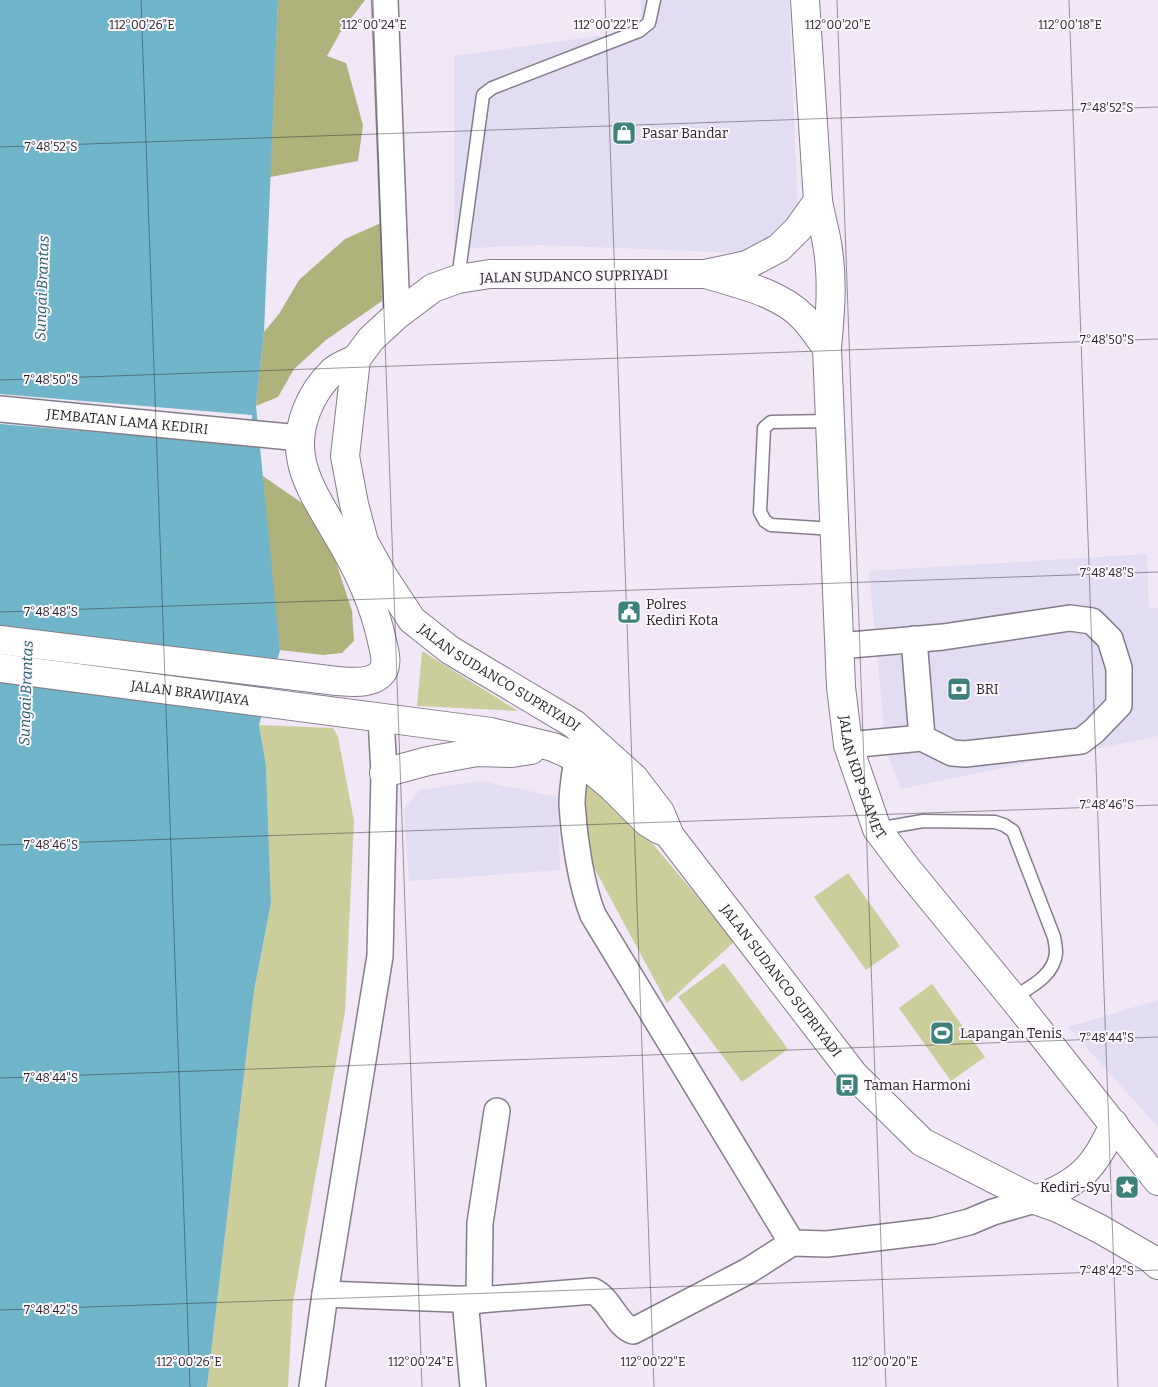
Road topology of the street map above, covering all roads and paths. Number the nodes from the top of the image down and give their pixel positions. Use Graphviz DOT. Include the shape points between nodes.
graph roads {
  1 [pos="385,0"];
  2 [pos="654,0"];
  3 [pos="805,0"];
  4 [pos="818,201"];
  5 [pos="705,274"];
  6 [pos="458,279"];
  7 [pos="397,315"];
  8 [pos="827,348"];
  9 [pos="356,359"];
  10 [pos="0,409"];
  11 [pos="830,421"];
  12 [pos="300,438"];
  13 [pos="834,530"];
  14 [pos="914,639"];
  15 [pos="0,640"];
  16 [pos="839,646"];
  17 [pos="0,668"];
  18 [pos="381,718"];
  19 [pos="922,738"];
  20 [pos="848,745"];
  21 [pos="553,746"];
  22 [pos="577,758"];
  23 [pos="384,773"];
  24 [pos="877,828"];
  25 [pos="670,836"];
  26 [pos="1013,998"];
  27 [pos="497,1111"];
  28 [pos="1114,1124"];
  29 [pos="1158,1180"];
  30 [pos="1035,1200"];
  31 [pos="792,1244"];
  32 [pos="1158,1265"];
  33 [pos="324,1294"];
  34 [pos="472,1299"];
  35 [pos="312,1387"];
  36 [pos="473,1387"];
  1 -- 7 [label="street"];
  2 -- 6 [label="lane" via="649,23 640,31 492,88 483,95"];
  3 -- 4 [label="main road, JALAN KDP SLAMET"];
  4 -- 5 [label="main road" via="779,248 747,265"];
  4 -- 8 [label="main road, JALAN KDP SLAMET" via="828,250 831,303"];
  5 -- 6 [label="main road, JALAN SUDANCO SUPRIYADI" via="490,274"];
  5 -- 8 [label="main road" via="777,298 803,316"];
  6 -- 7 [label="main road, JALAN SUDANCO SUPRIYADI" via="433,288"];
  7 -- 9 [label="main road, JALAN SUDANCO SUPRIYADI" via="370,339"];
  8 -- 11 [label="main road, JALAN KDP SLAMET"];
  9 -- 12 [label="main road" via="334,370 318,389 307,407"];
  9 -- 25 [label="main road, JALAN SUDANCO SUPRIYADI" via="344,456 354,504 364,542 412,620 450,650 574,724 634,778 660,812"];
  10 -- 12 [label="street, JEMBATAN LAMA KEDIRI"];
  11 -- 13 [label="main road, JALAN KDP SLAMET"];
  11 -- 13 [label="lane" via="771,422 764,428 760,512 771,525"];
  12 -- 15 [label="main road" via="301,459 313,491 365,586 378,620 386,662 382,672 373,679 337,681"];
  13 -- 16 [label="main road, JALAN KDP SLAMET"];
  14 -- 16 [label="street"];
  14 -- 19 [label="street"];
  14 -- 19 [label="street" via="1070,618 1092,621 1110,639 1119,668 1119,704 1080,741 964,754 952,753"];
  16 -- 20 [label="main road, JALAN KDP SLAMET"];
  17 -- 18 [label="main road, JALAN BRAWIJAYA"];
  18 -- 21 [label="main road, JALAN BRAWIJAYA" via="491,732"];
  18 -- 23 [label="street"];
  19 -- 20 [label="street"];
  20 -- 24 [label="main road, JALAN KDP SLAMET"];
  21 -- 22 [label="main road, JALAN BRAWIJAYA"];
  21 -- 23 [label="main road" via="512,753 477,752 428,760"];
  22 -- 25 [label="main road, JALAN BRAWIJAYA" via="647,822"];
  22 -- 31 [label="street" via="572,802 575,835 593,915"];
  23 -- 33 [label="street" via="380,956"];
  24 -- 26 [label="main road, JALAN KDP SLAMET"];
  24 -- 26 [label="lane" via="923,822 995,822 1013,831 1054,937 1056,953 1052,967 1038,982"];
  25 -- 30 [label="main road, JALAN SUDANCO SUPRIYADI" via="848,1067 922,1142"];
  26 -- 28 [label="main road, JALAN KDP SLAMET"];
  27 -- 34 [label="street"];
  28 -- 29 [label="main road, JALAN KDP SLAMET"];
  28 -- 30 [label="main road" via="1091,1167 1076,1181"];
  30 -- 31 [label="street" via="933,1232 827,1244"];
  30 -- 32 [label="main road, JALAN SUDANCO SUPRIYADI" via="1100,1229"];
  31 -- 34 [label="street" via="748,1271 633,1331 626,1328 603,1297 593,1291"];
  33 -- 34 [label="street"];
  33 -- 35 [label="street"];
  34 -- 36 [label="street"];
}
